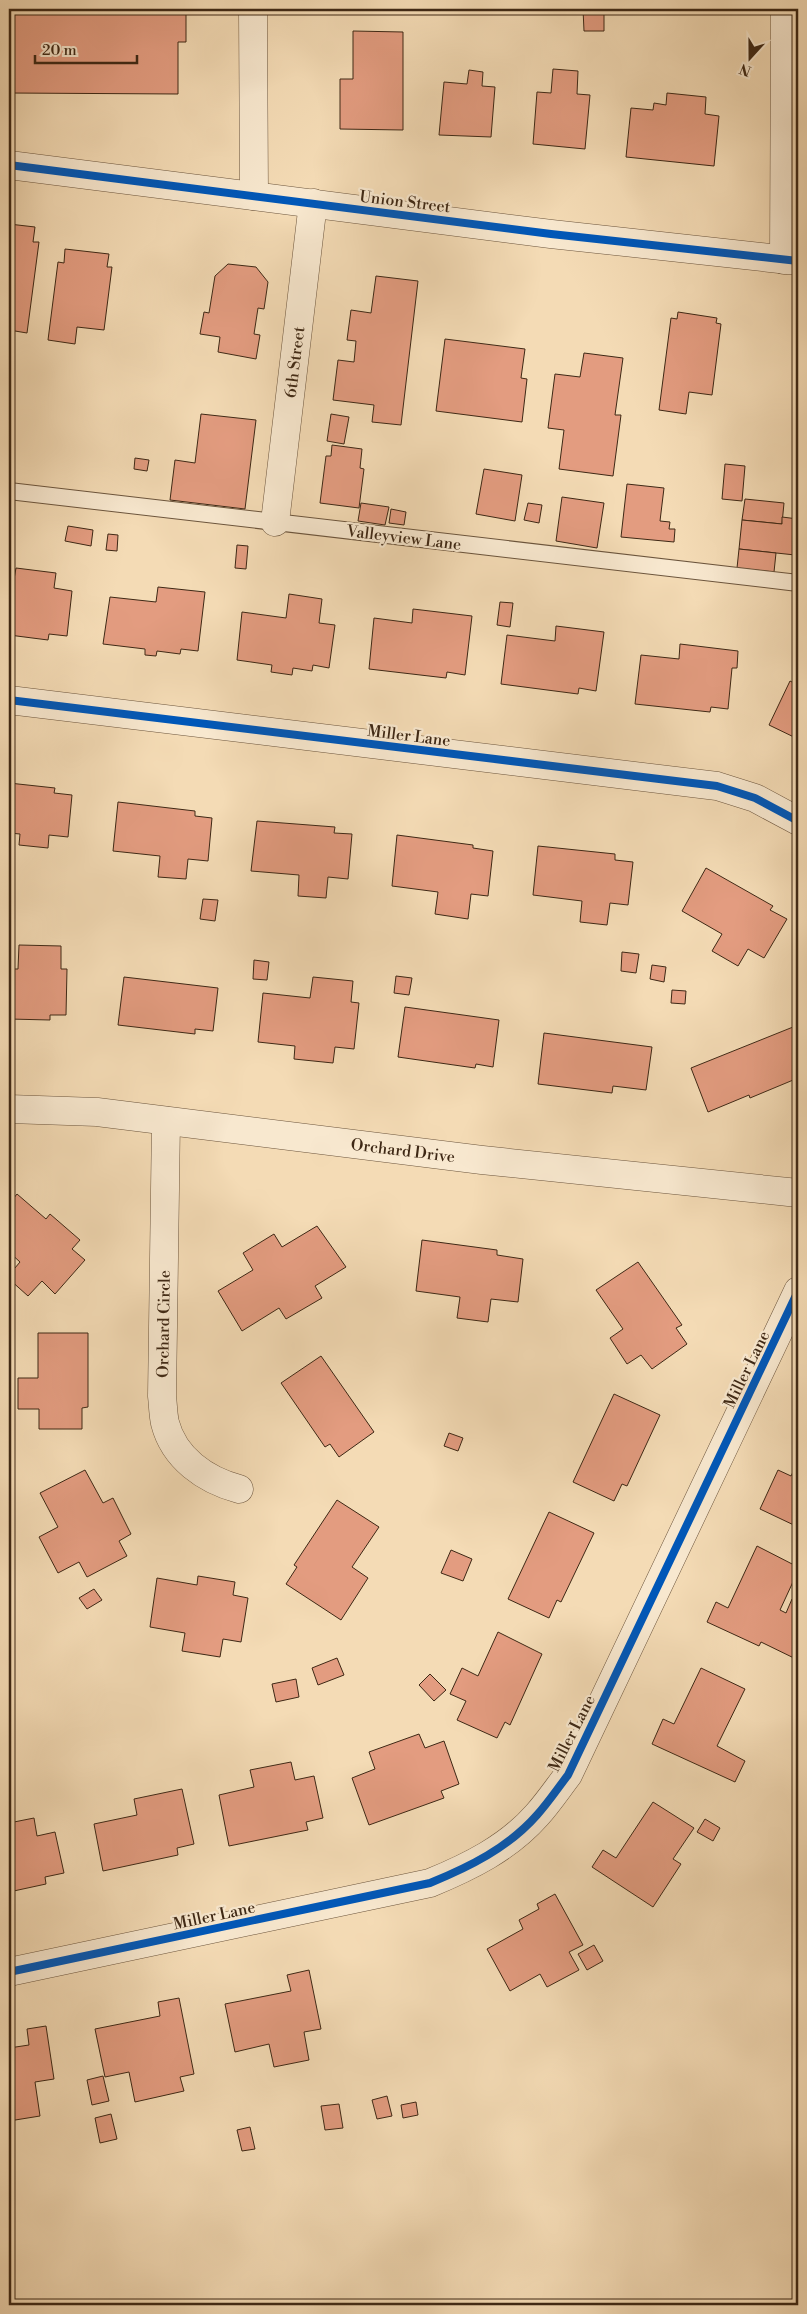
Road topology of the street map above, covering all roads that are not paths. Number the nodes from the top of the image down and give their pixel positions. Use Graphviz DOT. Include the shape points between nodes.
graph roads {
  1 [pos="254,9"];
  2 [pos="784,9"];
  3 [pos="9,164"];
  4 [pos="254,196"];
  5 [pos="313,203"];
  6 [pos="791,260"];
  7 [pos="9,491"];
  8 [pos="275,522"];
  9 [pos="798,583"];
  10 [pos="9,700"];
  11 [pos="798,821"];
  12 [pos="9,1109"];
  13 [pos="166,1121"];
  14 [pos="798,1193"];
  15 [pos="798,1291"];
  16 [pos="239,1489"];
  17 [pos="9,1972"];
  1 -- 4 [label="street"];
  2 -- 6 [label="street"];
  3 -- 4 [label="street, Union Street"];
  4 -- 5 [label="street, Union Street"];
  5 -- 6 [label="street, Union Street" via="551,234"];
  5 -- 8 [label="street, 6th Street"];
  7 -- 8 [label="lane, Valleyview Lane"];
  8 -- 9 [label="lane, Valleyview Lane"];
  10 -- 11 [label="street, Miller Lane" via="717,786 756,798"];
  12 -- 13 [label="street, Orchard Drive" via="97,1112"];
  13 -- 14 [label="street, Orchard Drive" via="482,1160"];
  13 -- 16 [label="street, Orchard Circle" via="162,1396 165,1423 178,1451 197,1471"];
  15 -- 17 [label="street, Miller Lane" via="568,1775 537,1816 505,1844 470,1867 430,1883"];
}
